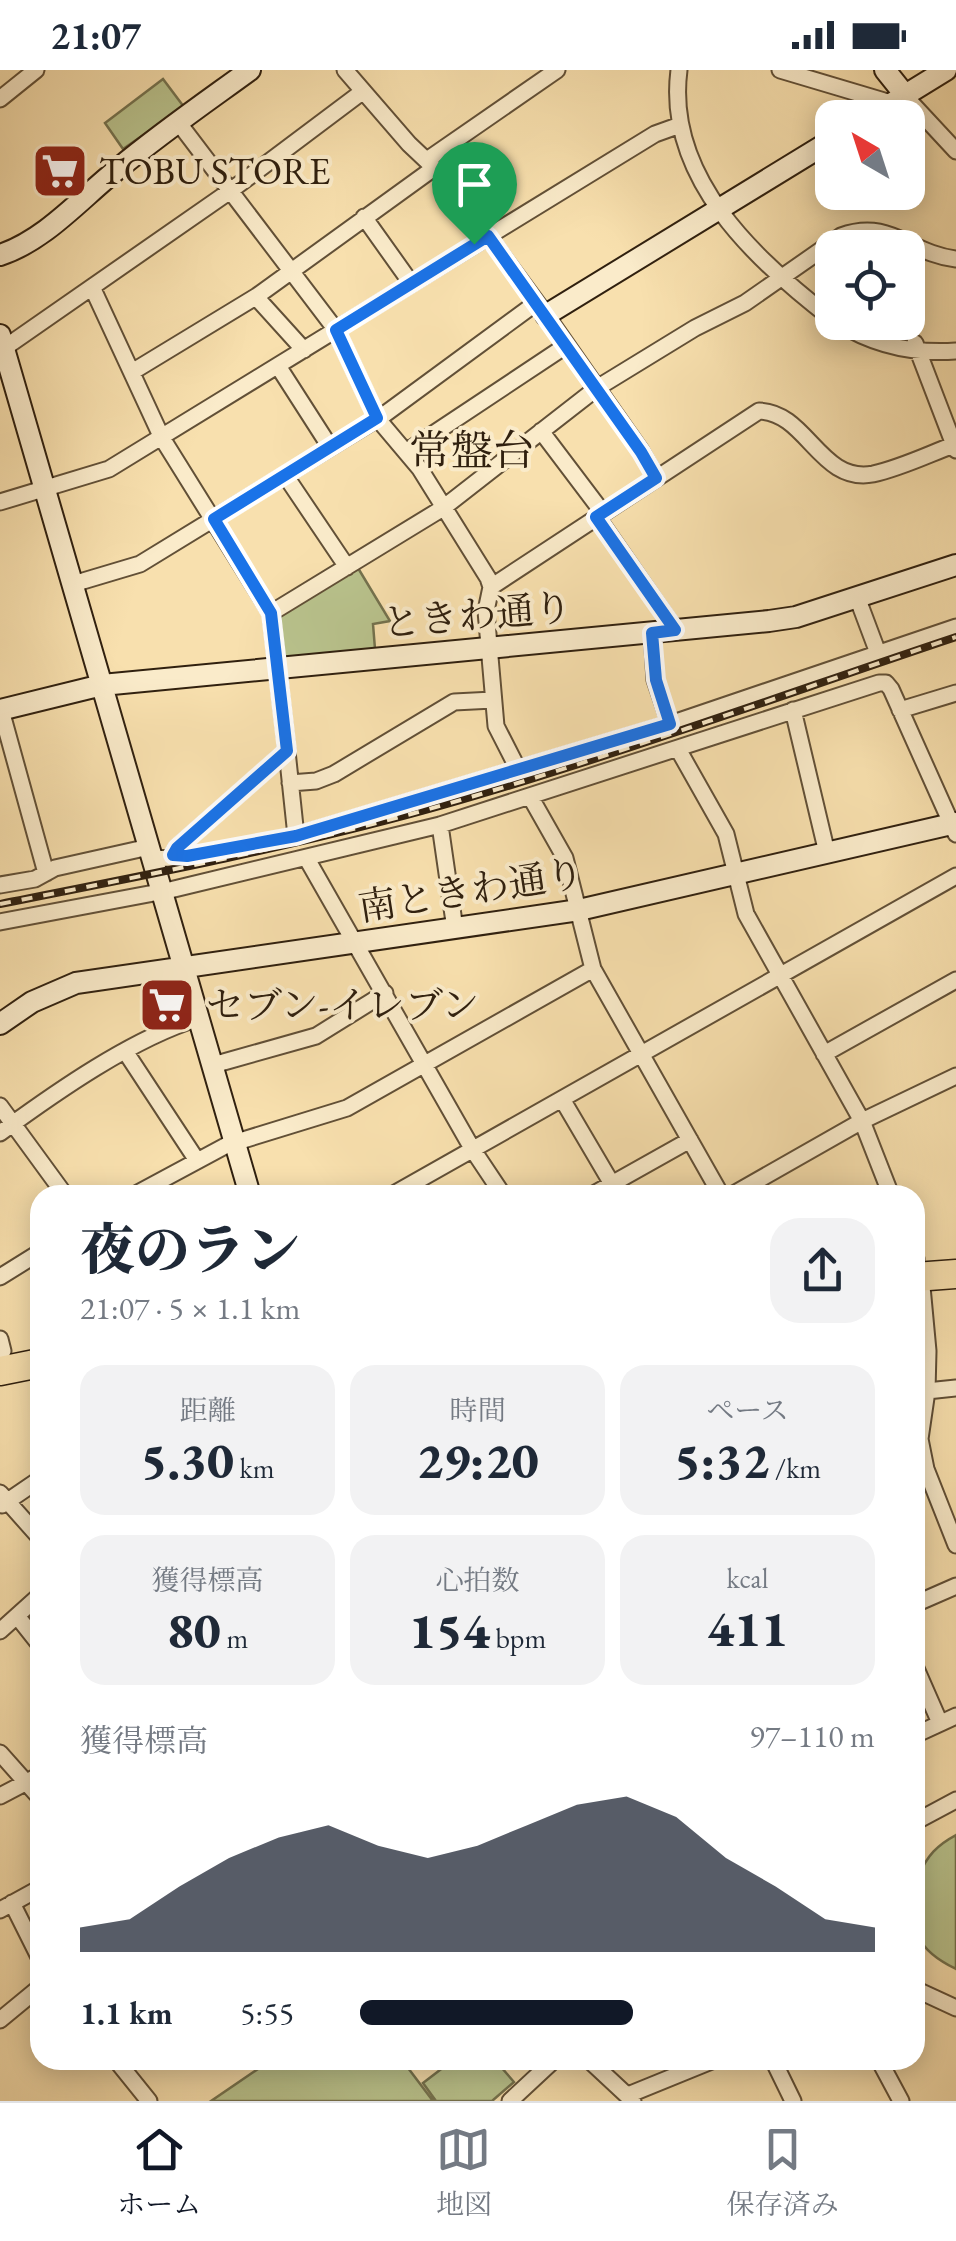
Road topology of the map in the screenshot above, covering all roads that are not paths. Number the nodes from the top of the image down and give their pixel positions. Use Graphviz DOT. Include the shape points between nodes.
graph roads {
  1 [pos="36,70"];
  2 [pos="250,70"];
  3 [pos="345,70"];
  4 [pos="557,70"];
  5 [pos="682,70"];
  6 [pos="780,70"];
  7 [pos="886,70"];
  8 [pos="946,70"];
  9 [pos="362,92"];
  10 [pos="900,98"];
  11 [pos="0,99"];
  12 [pos="897,100"];
  13 [pos="178,122"];
  14 [pos="680,125"];
  15 [pos="815,151"];
  16 [pos="956,152"];
  17 [pos="430,164"];
  18 [pos="230,192"];
  19 [pos="722,208"];
  20 [pos="364,217"];
  21 [pos="488,236"];
  22 [pos="0,255"];
  23 [pos="956,259"];
  24 [pos="292,272"];
  25 [pos="785,278"];
  26 [pos="411,282"];
  27 [pos="92,287"];
  28 [pos="256,297"];
  29 [pos="815,299"];
  30 [pos="815,304"];
  31 [pos="541,309"];
  32 [pos="336,330"];
  33 [pos="877,340"];
  34 [pos="893,340"];
  35 [pos="1,345"];
  36 [pos="567,346"];
  37 [pos="916,347"];
  38 [pos="956,348"];
  39 [pos="304,350"];
  40 [pos="278,366"];
  41 [pos="132,372"];
  42 [pos="596,388"];
  43 [pos="377,418"];
  44 [pos="541,431"];
  45 [pos="162,438"];
  46 [pos="955,446"];
  47 [pos="330,447"];
  48 [pos="406,452"];
  49 [pos="284,475"];
  50 [pos="656,478"];
  51 [pos="44,488"];
  52 [pos="0,502"];
  53 [pos="443,508"];
  54 [pos="600,515"];
  55 [pos="214,519"];
  56 [pos="956,565"];
  57 [pos="347,567"];
  58 [pos="73,584"];
  59 [pos="491,588"];
  60 [pos="857,597"];
  61 [pos="271,613"];
  62 [pos="956,627"];
  63 [pos="675,630"];
  64 [pos="652,633"];
  65 [pos="489,649"];
  66 [pos="878,653"];
  67 [pos="280,668"];
  68 [pos="102,686"];
  69 [pos="956,692"];
  70 [pos="493,700"];
  71 [pos="0,710"];
  72 [pos="793,710"];
  73 [pos="900,710"];
  74 [pos="670,724"];
  75 [pos="678,749"];
  76 [pos="287,751"];
  77 [pos="519,771"];
  78 [pos="290,784"];
  79 [pos="531,798"];
  80 [pos="440,825"];
  81 [pos="954,827"];
  82 [pos="296,836"];
  83 [pos="827,853"];
  84 [pos="158,854"];
  85 [pos="308,859"];
  86 [pos="46,873"];
  87 [pos="737,875"];
  88 [pos="956,876"];
  89 [pos="0,885"];
  90 [pos="162,892"];
  91 [pos="579,910"];
  92 [pos="0,922"];
  93 [pos="455,929"];
  94 [pos="357,943"];
  95 [pos="184,967"];
  96 [pos="593,970"];
  97 [pos="780,976"];
  98 [pos="956,980"];
  99 [pos="385,993"];
  100 [pos="199,1018"];
  101 [pos="0,1024"];
  102 [pos="125,1051"];
  103 [pos="641,1053"];
  104 [pos="824,1054"];
  105 [pos="425,1064"];
  106 [pos="213,1066"];
  107 [pos="956,1076"];
  108 [pos="562,1099"];
  109 [pos="0,1106"];
  110 [pos="862,1122"];
  111 [pos="6,1129"];
  112 [pos="690,1140"];
  113 [pos="235,1142"];
  114 [pos="474,1150"];
  115 [pos="196,1159"];
  116 [pos="612,1184"];
  117 [pos="57,1185"];
  118 [pos="151,1185"];
  119 [pos="247,1185"];
  120 [pos="410,1185"];
  121 [pos="497,1185"];
  122 [pos="715,1185"];
  123 [pos="750,1185"];
  124 [pos="887,1185"];
  125 [pos="956,1256"];
  126 [pos="30,1258"];
  127 [pos="925,1264"];
  128 [pos="925,1268"];
  129 [pos="956,1274"];
  130 [pos="0,1276"];
  131 [pos="925,1330"];
  132 [pos="30,1348"];
  133 [pos="1,1353"];
  134 [pos="30,1360"];
  135 [pos="956,1388"];
  136 [pos="927,1391"];
  137 [pos="925,1400"];
  138 [pos="925,1466"];
  139 [pos="30,1485"];
  140 [pos="2,1500"];
  141 [pos="951,1519"];
  142 [pos="30,1528"];
  143 [pos="956,1545"];
  144 [pos="956,1586"];
  145 [pos="925,1600"];
  146 [pos="30,1604"];
  147 [pos="17,1616"];
  148 [pos="0,1631"];
  149 [pos="30,1633"];
  150 [pos="925,1689"];
  151 [pos="956,1716"];
  152 [pos="940,1724"];
  153 [pos="925,1731"];
  154 [pos="0,1753"];
  155 [pos="30,1775"];
  156 [pos="30,1780"];
  157 [pos="0,1796"];
  158 [pos="956,1800"];
  159 [pos="925,1817"];
  160 [pos="30,1894"];
  161 [pos="6,1907"];
  162 [pos="30,1944"];
  163 [pos="925,1994"];
  164 [pos="30,1995"];
  165 [pos="956,2008"];
  166 [pos="0,2020"];
  167 [pos="124,2070"];
  168 [pos="543,2070"];
  169 [pos="600,2070"];
  170 [pos="692,2070"];
  171 [pos="778,2070"];
  172 [pos="884,2070"];
  173 [pos="630,2098"];
  174 [pos="149,2101"];
  175 [pos="510,2101"];
  176 [pos="793,2101"];
  177 [pos="900,2101"];
  1 -- 11 [label="street"];
  2 -- 13 [label="street"];
  3 -- 9 [label="street"];
  4 -- 17 [label="street"];
  5 -- 14 [label="street"];
  5 -- 19 [label="street" via="689,136"];
  6 -- 10 [label="street"];
  7 -- 10 [label="street"];
  8 -- 10 [label="street"];
  9 -- 17 [label="street"];
  9 -- 18 [label="street"];
  10 -- 12 [label="street"];
  10 -- 16 [label="street"];
  13 -- 18 [label="street"];
  13 -- 22 [label="street" via="47,228"];
  14 -- 19 [label="street" via="695,171"];
  14 -- 21 [label="street"];
  15 -- 19 [label="street"];
  17 -- 20 [label="street"];
  17 -- 21 [label="street"];
  18 -- 24 [label="street"];
  18 -- 27 [label="street"];
  19 -- 25 [label="street"];
  19 -- 31 [label="street"];
  20 -- 24 [label="street"];
  20 -- 26 [label="street"];
  21 -- 26 [label="street"];
  21 -- 31 [label="street"];
  23 -- 25 [label="street" via="928,254 886,232 857,230"];
  24 -- 28 [label="street"];
  24 -- 32 [label="street"];
  25 -- 29 [label="street"];
  25 -- 30 [label="street"];
  25 -- 42 [label="street"];
  26 -- 32 [label="street"];
  27 -- 35 [label="street"];
  27 -- 41 [label="street"];
  28 -- 39 [label="street"];
  28 -- 41 [label="street"];
  31 -- 36 [label="street"];
  31 -- 43 [label="street"];
  32 -- 39 [label="street"];
  32 -- 43 [label="street"];
  33 -- 37 [label="street"];
  34 -- 37 [label="street"];
  35 -- 51 [label="street"];
  36 -- 42 [label="street"];
  36 -- 48 [label="street"];
  37 -- 38 [label="street"];
  37 -- 46 [label="street"];
  39 -- 40 [label="street"];
  40 -- 45 [label="street"];
  40 -- 47 [label="street"];
  41 -- 45 [label="street"];
  42 -- 44 [label="street"];
  42 -- 50 [label="street"];
  43 -- 47 [label="street"];
  43 -- 48 [label="street"];
  44 -- 53 [label="street"];
  44 -- 54 [label="street"];
  45 -- 51 [label="street" via="109,469"];
  45 -- 55 [label="street"];
  46 -- 50 [label="street" via="870,474 850,473 832,466 785,418 760,411"];
  47 -- 49 [label="street"];
  48 -- 53 [label="street"];
  49 -- 55 [label="street"];
  49 -- 57 [label="street"];
  50 -- 54 [label="street"];
  51 -- 52 [label="street"];
  51 -- 58 [label="street"];
  53 -- 57 [label="street"];
  53 -- 59 [label="street"];
  54 -- 59 [label="street"];
  54 -- 63 [label="street"];
  55 -- 58 [label="street" via="140,564"];
  55 -- 61 [label="street"];
  56 -- 60 [label="street, ときわ通り"];
  57 -- 61 [label="street"];
  58 -- 68 [label="street"];
  59 -- 65 [label="street"];
  60 -- 63 [label="street, ときわ通り" via="796,617"];
  60 -- 66 [label="street"];
  61 -- 67 [label="street"];
  62 -- 66 [label="street"];
  63 -- 64 [label="street, ときわ通り"];
  64 -- 65 [label="street, ときわ通り"];
  64 -- 74 [label="street" via="656,680"];
  65 -- 67 [label="street, ときわ通り"];
  65 -- 70 [label="street"];
  66 -- 74 [label="street"];
  67 -- 68 [label="street, ときわ通り"];
  67 -- 76 [label="street"];
  68 -- 71 [label="street, ときわ通り"];
  68 -- 84 [label="street"];
  69 -- 73 [label="street"];
  70 -- 77 [label="street" via="501,738"];
  70 -- 78 [label="street" via="454,702 334,774"];
  71 -- 86 [label="street"];
  72 -- 73 [label="street" via="878,683 891,689"];
  72 -- 75 [label="street"];
  72 -- 83 [label="street"];
  73 -- 81 [label="street"];
  74 -- 77 [label="street"];
  75 -- 79 [label="street"];
  75 -- 87 [label="street" via="726,834"];
  76 -- 78 [label="street"];
  76 -- 84 [label="street" via="177,848"];
  77 -- 82 [label="street"];
  78 -- 82 [label="street"];
  79 -- 80 [label="street"];
  79 -- 91 [label="street" via="566,858"];
  80 -- 85 [label="street"];
  80 -- 93 [label="street"];
  81 -- 83 [label="street, 南ときわ通り"];
  82 -- 84 [label="street" via="187,856"];
  83 -- 87 [label="street, 南ときわ通り"];
  84 -- 86 [label="street"];
  84 -- 90 [label="street"];
  85 -- 90 [label="street"];
  85 -- 94 [label="street"];
  86 -- 89 [label="street"];
  87 -- 91 [label="street, 南ときわ通り"];
  87 -- 97 [label="street" via="746,914"];
  88 -- 97 [label="street"];
  90 -- 92 [label="street"];
  90 -- 95 [label="street"];
  91 -- 93 [label="street, 南ときわ通り"];
  91 -- 96 [label="street"];
  93 -- 94 [label="street, 南ときわ通り"];
  94 -- 95 [label="street, 南ときわ通り"];
  94 -- 99 [label="street"];
  95 -- 100 [label="street"];
  95 -- 101 [label="street, 南ときわ通り" via="76,984"];
  96 -- 103 [label="street"];
  96 -- 105 [label="street"];
  97 -- 103 [label="street"];
  97 -- 104 [label="street"];
  98 -- 104 [label="street"];
  99 -- 105 [label="street"];
  99 -- 106 [label="street" via="316,1036"];
  100 -- 102 [label="street"];
  100 -- 106 [label="street"];
  102 -- 111 [label="street"];
  102 -- 115 [label="street"];
  103 -- 108 [label="street"];
  103 -- 112 [label="street"];
  104 -- 110 [label="street"];
  105 -- 113 [label="street" via="347,1108"];
  105 -- 114 [label="street"];
  106 -- 113 [label="street"];
  107 -- 110 [label="street"];
  108 -- 114 [label="street"];
  108 -- 116 [label="street"];
  109 -- 111 [label="street"];
  110 -- 123 [label="street"];
  110 -- 124 [label="street"];
  111 -- 117 [label="street"];
  112 -- 116 [label="street"];
  112 -- 122 [label="street"];
  113 -- 115 [label="street"];
  113 -- 119 [label="street"];
  114 -- 120 [label="street"];
  114 -- 121 [label="street"];
  115 -- 118 [label="street"];
  125 -- 127 [label="highway"];
  126 -- 130 [label="street"];
  128 -- 129 [label="highway"];
  131 -- 136 [label="street"];
  132 -- 133 [label="highway"];
  133 -- 134 [label="highway"];
  135 -- 136 [label="street"];
  136 -- 137 [label="street"];
  138 -- 141 [label="street"];
  139 -- 140 [label="street"];
  140 -- 142 [label="street"];
  141 -- 143 [label="street"];
  144 -- 145 [label="street"];
  146 -- 147 [label="street"];
  147 -- 148 [label="street"];
  147 -- 149 [label="street"];
  150 -- 152 [label="street"];
  151 -- 152 [label="street"];
  152 -- 153 [label="street"];
  154 -- 155 [label="street"];
  156 -- 157 [label="street"];
  158 -- 159 [label="street"];
  160 -- 161 [label="street"];
  161 -- 162 [label="street"];
  163 -- 165 [label="street"];
  164 -- 166 [label="street"];
  167 -- 174 [label="street"];
  168 -- 175 [label="street"];
  169 -- 173 [label="street"];
  170 -- 173 [label="street"];
  171 -- 176 [label="street"];
  172 -- 177 [label="street"];
}
